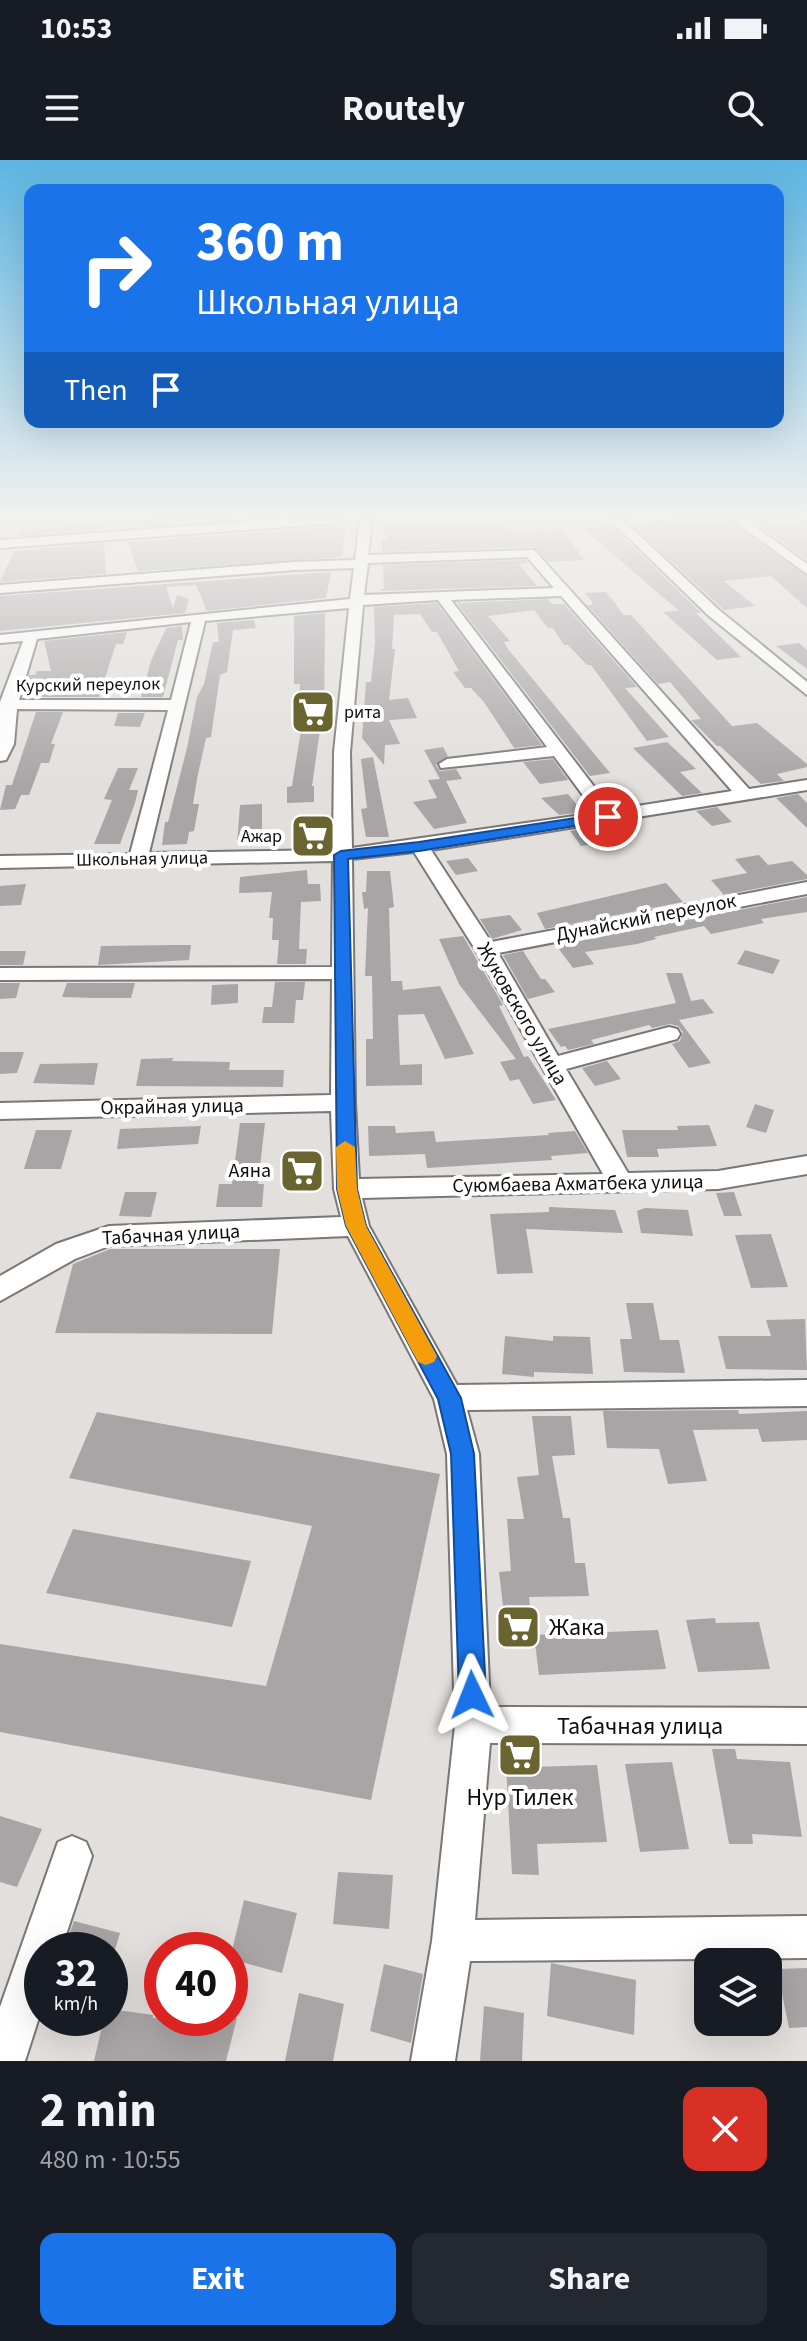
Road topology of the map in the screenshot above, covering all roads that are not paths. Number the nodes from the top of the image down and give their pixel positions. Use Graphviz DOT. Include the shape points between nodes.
graph roads {
  1 [pos="290,608"];
  2 [pos="357,608"];
  3 [pos="450,608"];
  4 [pos="578,608"];
  5 [pos="708,608"];
  6 [pos="199,619"];
  7 [pos="31,637"];
  8 [pos="0,639"];
  9 [pos="807,690"];
  10 [pos="177,705"];
  11 [pos="5,706"];
  12 [pos="558,751"];
  13 [pos="0,756"];
  14 [pos="447,764"];
  15 [pos="807,785"];
  16 [pos="745,795"];
  17 [pos="608,817"];
  18 [pos="419,846"];
  19 [pos="341,855"];
  20 [pos="138,859"];
  21 [pos="0,862"];
  22 [pos="807,888"];
  23 [pos="485,949"];
  24 [pos="344,973"];
  25 [pos="0,974"];
  26 [pos="669,1034"];
  27 [pos="551,1065"];
  28 [pos="343,1103"];
  29 [pos="0,1111"];
  30 [pos="807,1165"];
  31 [pos="621,1183"];
  32 [pos="347,1189"];
  33 [pos="356,1226"];
  34 [pos="0,1290"];
  35 [pos="807,1393"];
  36 [pos="449,1398"];
  37 [pos="473,1725"];
  38 [pos="807,1726"];
  39 [pos="72,1856"];
  40 [pos="807,1937"];
  41 [pos="453,1941"];
  42 [pos="3,2061"];
  43 [pos="433,2061"];
  1 -- 6 [label="street"];
  2 -- 19 [label="street" via="346,688"];
  3 -- 12 [label="street"];
  4 -- 16 [label="street"];
  5 -- 9 [label="street"];
  6 -- 7 [label="street"];
  6 -- 10 [label="street"];
  7 -- 8 [label="street"];
  7 -- 11 [label="street"];
  10 -- 11 [label="street, Курский переулок"];
  10 -- 20 [label="street"];
  11 -- 13 [label="street" via="6,744"];
  12 -- 14 [label="street"];
  12 -- 17 [label="street"];
  15 -- 16 [label="street, Школьная улица"];
  16 -- 17 [label="street, Школьная улица"];
  17 -- 18 [label="street, Школьная улица"];
  18 -- 19 [label="street, Школьная улица"];
  18 -- 23 [label="street, Жуковского улица"];
  19 -- 20 [label="street, Школьная улица"];
  19 -- 24 [label="street"];
  20 -- 21 [label="street, Школьная улица"];
  22 -- 23 [label="street, Дунайский переулок"];
  23 -- 27 [label="street, Жуковского улица"];
  24 -- 25 [label="street"];
  24 -- 28 [label="street"];
  26 -- 27 [label="street"];
  27 -- 31 [label="street, Жуковского улица"];
  28 -- 29 [label="street, Окрайная улица"];
  28 -- 32 [label="street"];
  30 -- 31 [label="street, Суюмбаева Ахматбека улица" via="718,1180"];
  31 -- 32 [label="street, Суюмбаева Ахматбека улица"];
  32 -- 33 [label="street"];
  33 -- 34 [label="street, Табачная улица" via="109,1236 85,1241"];
  33 -- 36 [label="street"];
  35 -- 36 [label="street"];
  36 -- 37 [label="street" via="463,1454"];
  37 -- 38 [label="street, Табачная улица"];
  37 -- 41 [label="street"];
  39 -- 42 [label="street"];
  40 -- 41 [label="street"];
  41 -- 43 [label="street"];
}
